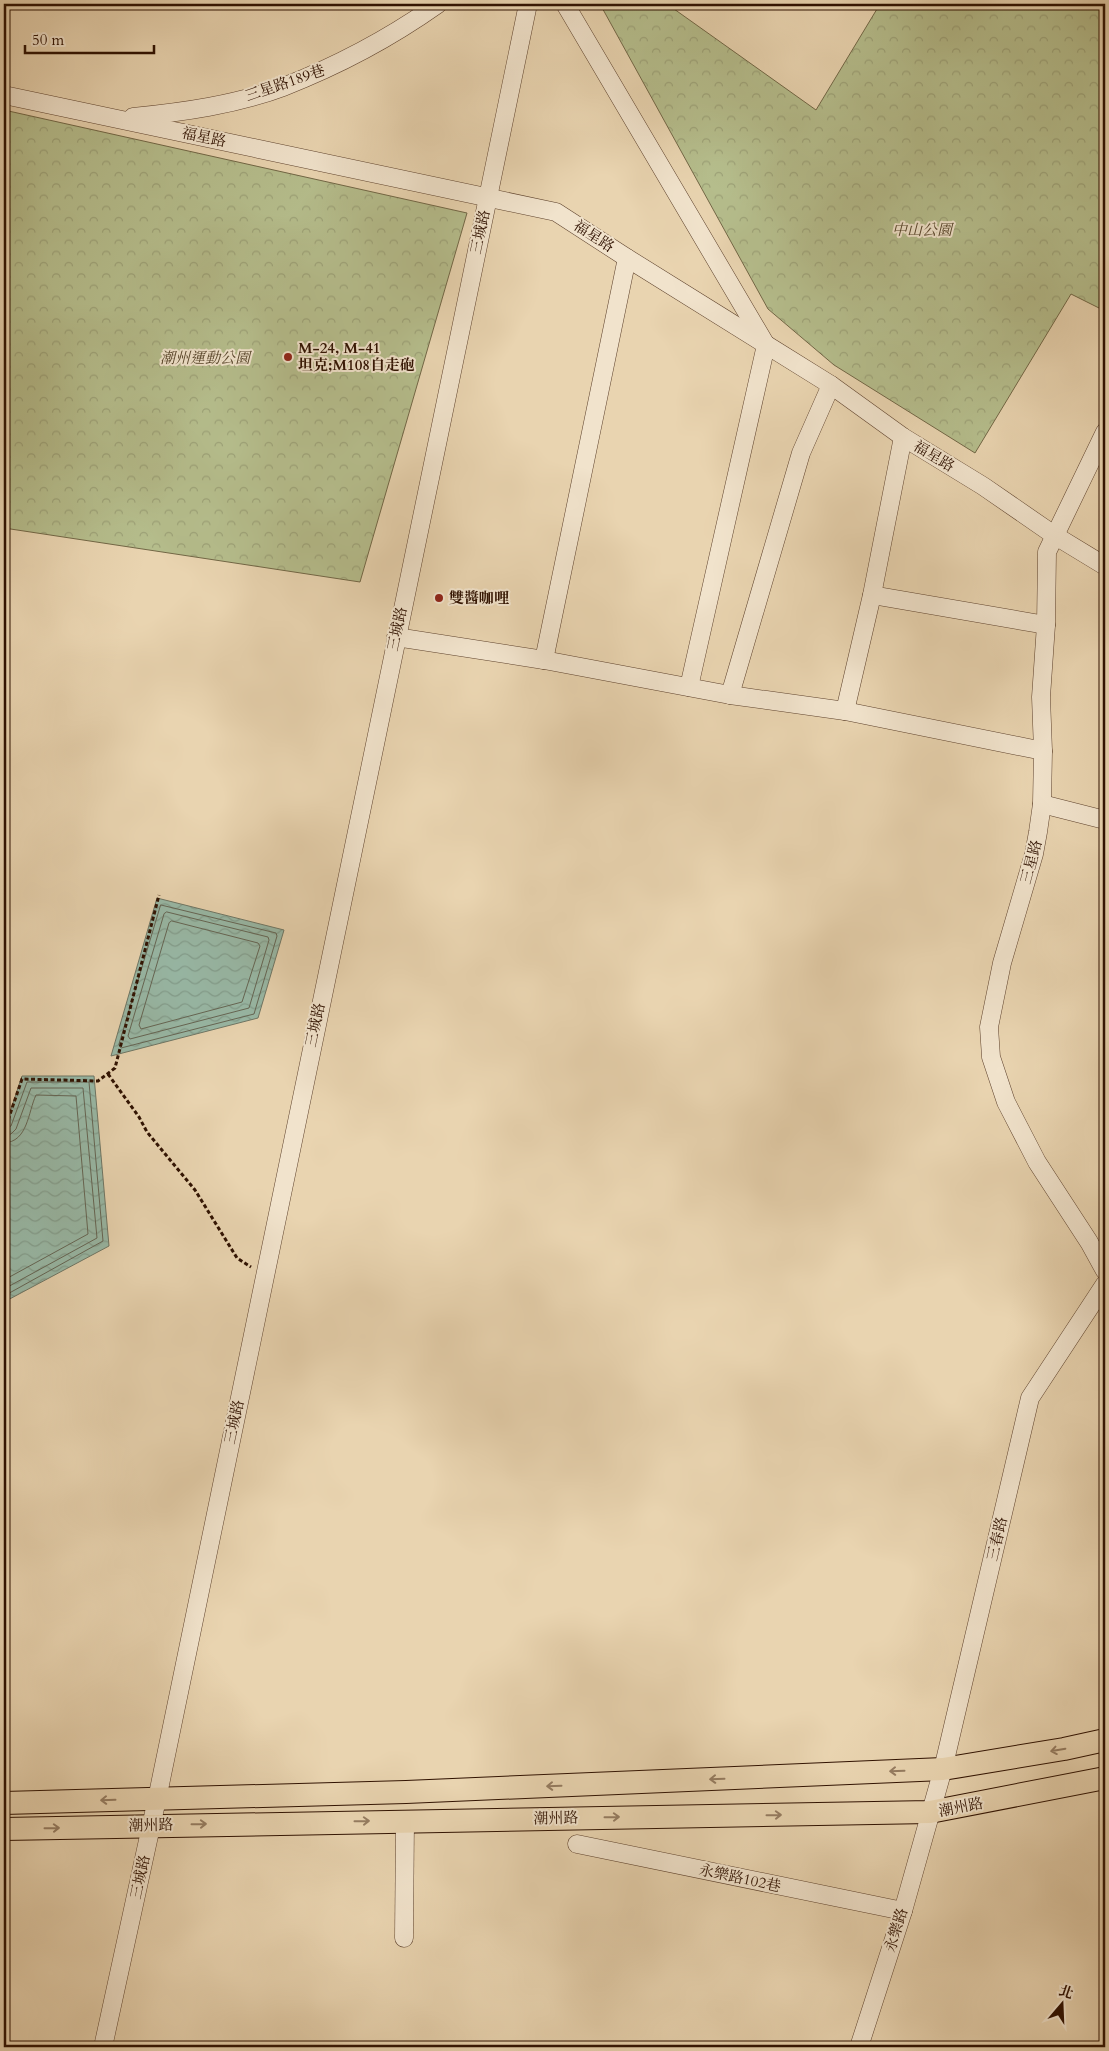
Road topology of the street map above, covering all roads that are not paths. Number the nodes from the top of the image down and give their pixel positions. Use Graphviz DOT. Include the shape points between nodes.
graph roads {
  1 [pos="438,4"];
  2 [pos="528,4"];
  3 [pos="566,4"];
  4 [pos="4,95"];
  5 [pos="118,119"];
  6 [pos="488,198"];
  7 [pos="627,258"];
  8 [pos="766,345"];
  9 [pos="831,385"];
  10 [pos="1105,432"];
  11 [pos="903,437"];
  12 [pos="1054,535"];
  13 [pos="1105,566"];
  14 [pos="872,595"];
  15 [pos="1046,625"];
  16 [pos="396,637"];
  17 [pos="544,660"];
  18 [pos="689,687"];
  19 [pos="730,695"];
  20 [pos="845,711"];
  21 [pos="1043,751"];
  22 [pos="1042,804"];
  23 [pos="1105,820"];
  24 [pos="1105,1271"];
  25 [pos="1105,1284"];
  26 [pos="1105,1740"];
  27 [pos="943,1769"];
  28 [pos="1105,1778"];
  29 [pos="157,1798"];
  30 [pos="4,1803"];
  31 [pos="930,1812"];
  32 [pos="405,1820"];
  33 [pos="151,1825"];
  34 [pos="4,1829"];
  35 [pos="577,1844"];
  36 [pos="903,1911"];
  37 [pos="404,1938"];
  38 [pos="103,2047"];
  39 [pos="859,2047"];
  1 -- 5 [label="street, 三星路189巷" via="359,52 282,87 178,112"];
  2 -- 6 [label="street, 三城路"];
  3 -- 8 [label="street"];
  4 -- 5 [label="street, 福星路"];
  5 -- 6 [label="street, 福星路"];
  6 -- 7 [label="street, 福星路" via="556,212"];
  6 -- 16 [label="street, 三城路"];
  7 -- 8 [label="street, 福星路"];
  7 -- 17 [label="street"];
  8 -- 9 [label="street, 福星路"];
  8 -- 18 [label="street"];
  9 -- 11 [label="street, 福星路"];
  9 -- 19 [label="street" via="801,453"];
  10 -- 12 [label="street, 三星路"];
  11 -- 12 [label="street, 福星路"];
  11 -- 14 [label="street"];
  12 -- 13 [label="street, 福星路"];
  12 -- 15 [label="street, 三星路" via="1047,552"];
  14 -- 15 [label="street"];
  14 -- 20 [label="street"];
  15 -- 21 [label="street, 三星路" via="1041,697"];
  16 -- 17 [label="street"];
  16 -- 29 [label="street, 三城路"];
  17 -- 18 [label="street"];
  18 -- 19 [label="street"];
  19 -- 20 [label="street"];
  20 -- 21 [label="street"];
  21 -- 22 [label="street, 三星路"];
  22 -- 23 [label="street"];
  22 -- 24 [label="street, 三星路" via="1034,854 1002,963 992,1010 989,1027 991,1057 1006,1102 1037,1162"];
  25 -- 27 [label="street, 三春路" via="1030,1398"];
  26 -- 27 [label="main road, 潮州路, one-way"];
  27 -- 29 [label="main road, 潮州路, one-way" via="406,1792"];
  27 -- 31 [label="street, 三春路"];
  28 -- 31 [label="main road, 潮州路"];
  29 -- 30 [label="main road, 潮州路, one-way"];
  29 -- 33 [label="street, 三城路"];
  32 -- 31 [label="main road, 潮州路, one-way"];
  31 -- 36 [label="street, 永樂路"];
  33 -- 32 [label="main road, 潮州路, one-way"];
  32 -- 37 [label="street"];
  34 -- 33 [label="main road, 潮州路, one-way"];
  33 -- 38 [label="street, 三城路"];
  35 -- 36 [label="street, 永樂路102巷"];
  36 -- 39 [label="street, 永樂路"];
}
